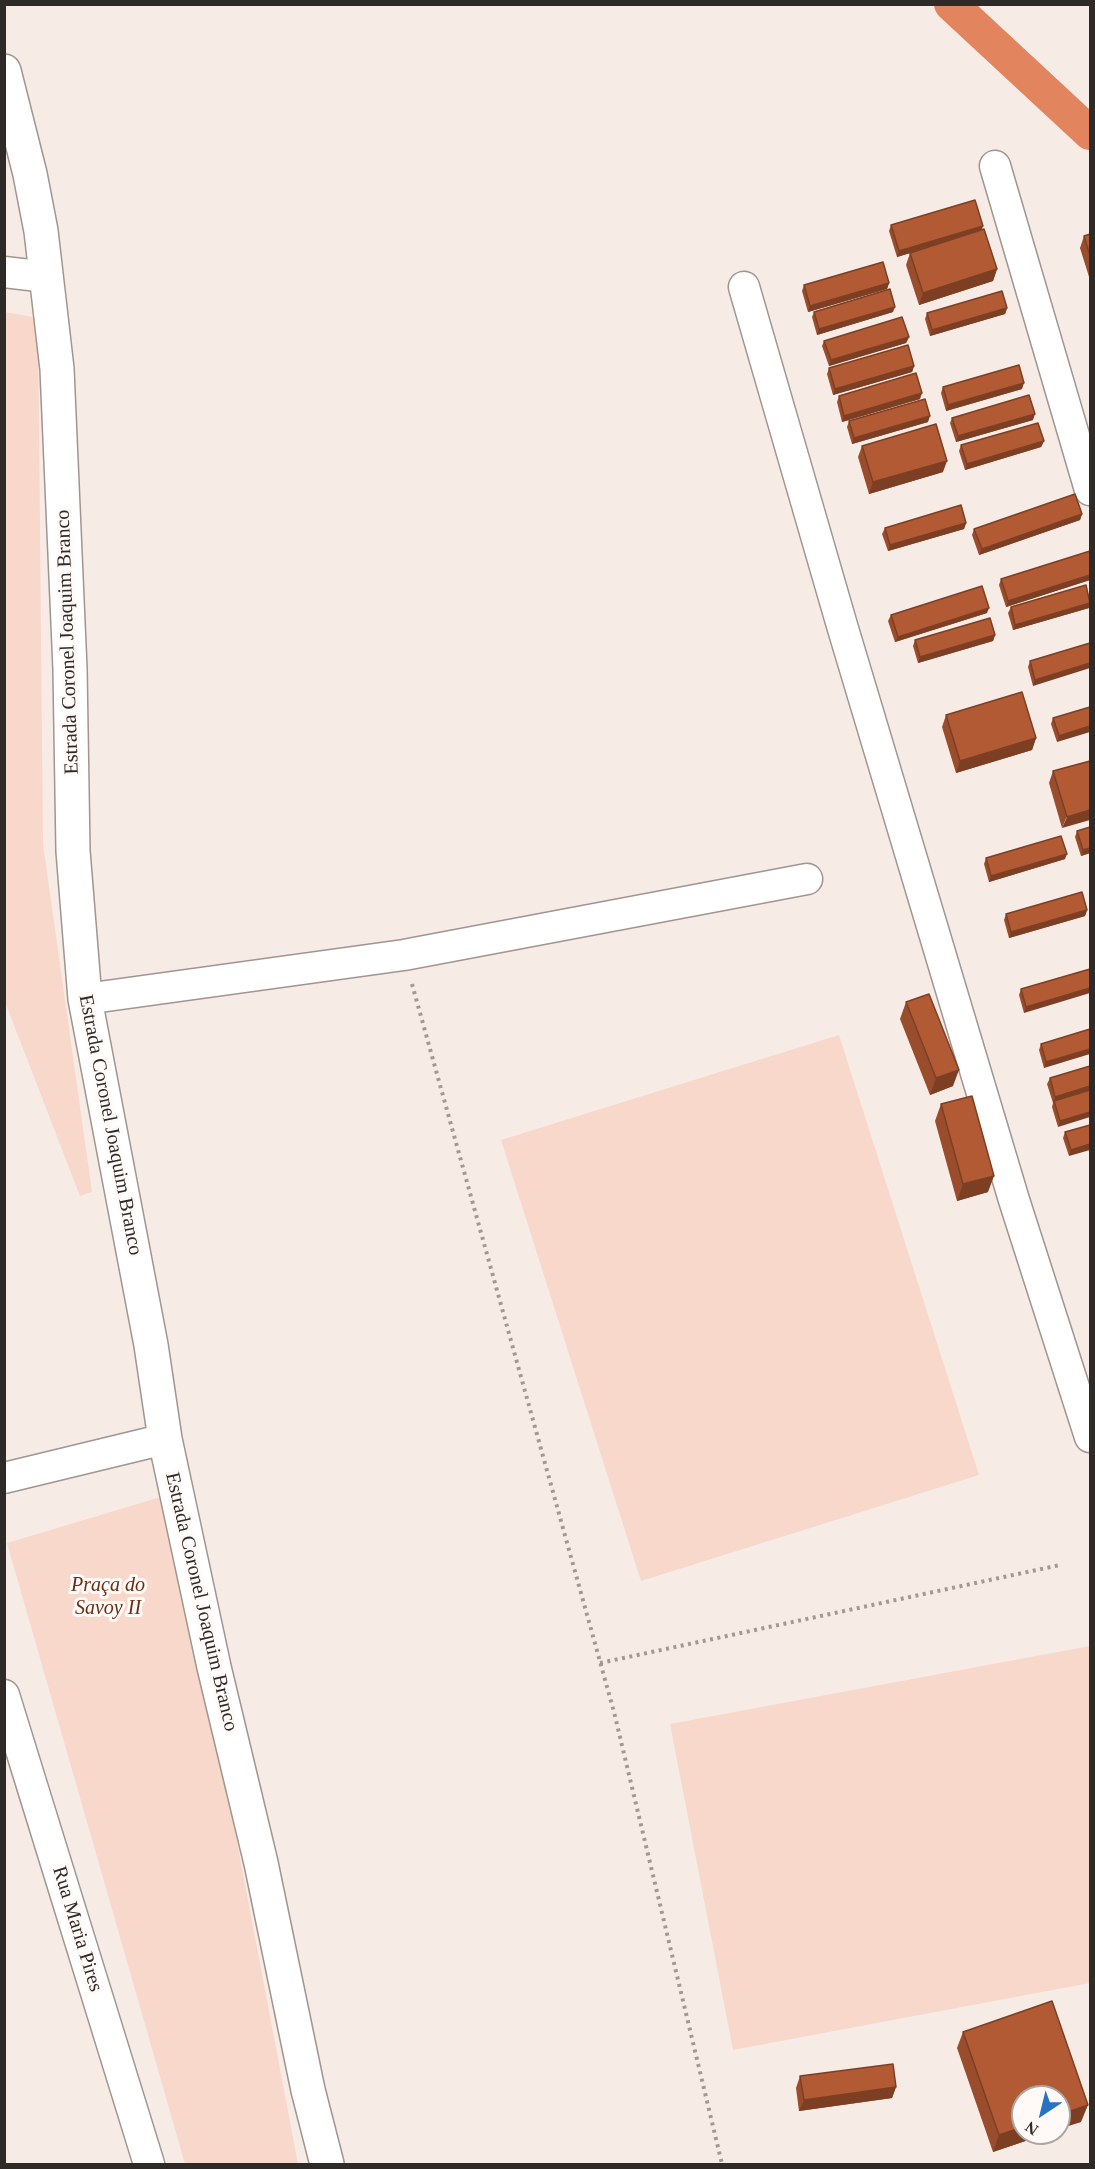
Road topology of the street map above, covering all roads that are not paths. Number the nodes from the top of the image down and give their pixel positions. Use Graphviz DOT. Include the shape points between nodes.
graph roads {
  1 [pos="4,71"];
  2 [pos="995,166"];
  3 [pos="4,272"];
  4 [pos="48,277"];
  5 [pos="744,286"];
  6 [pos="1090,490"];
  7 [pos="807,879"];
  8 [pos="85,999"];
  9 [pos="1090,1437"];
  10 [pos="165,1439"];
  11 [pos="4,1478"];
  12 [pos="4,1695"];
  13 [pos="149,2164"];
  14 [pos="327,2164"];
  1 -- 4 [label="street, Estrada Coronel Joaquim Branco" via="30,174"];
  2 -- 6 [label="street"];
  3 -- 4 [label="street"];
  4 -- 8 [label="street, Estrada Coronel Joaquim Branco" via="64,502 73,851"];
  5 -- 9 [label="street" via="1014,1200"];
  7 -- 8 [label="street" via="404,955"];
  8 -- 10 [label="street, Estrada Coronel Joaquim Branco" via="151,1345"];
  10 -- 11 [label="street"];
  10 -- 14 [label="street, Estrada Coronel Joaquim Branco"];
  12 -- 13 [label="street, Rua Maria Pires"];
}
